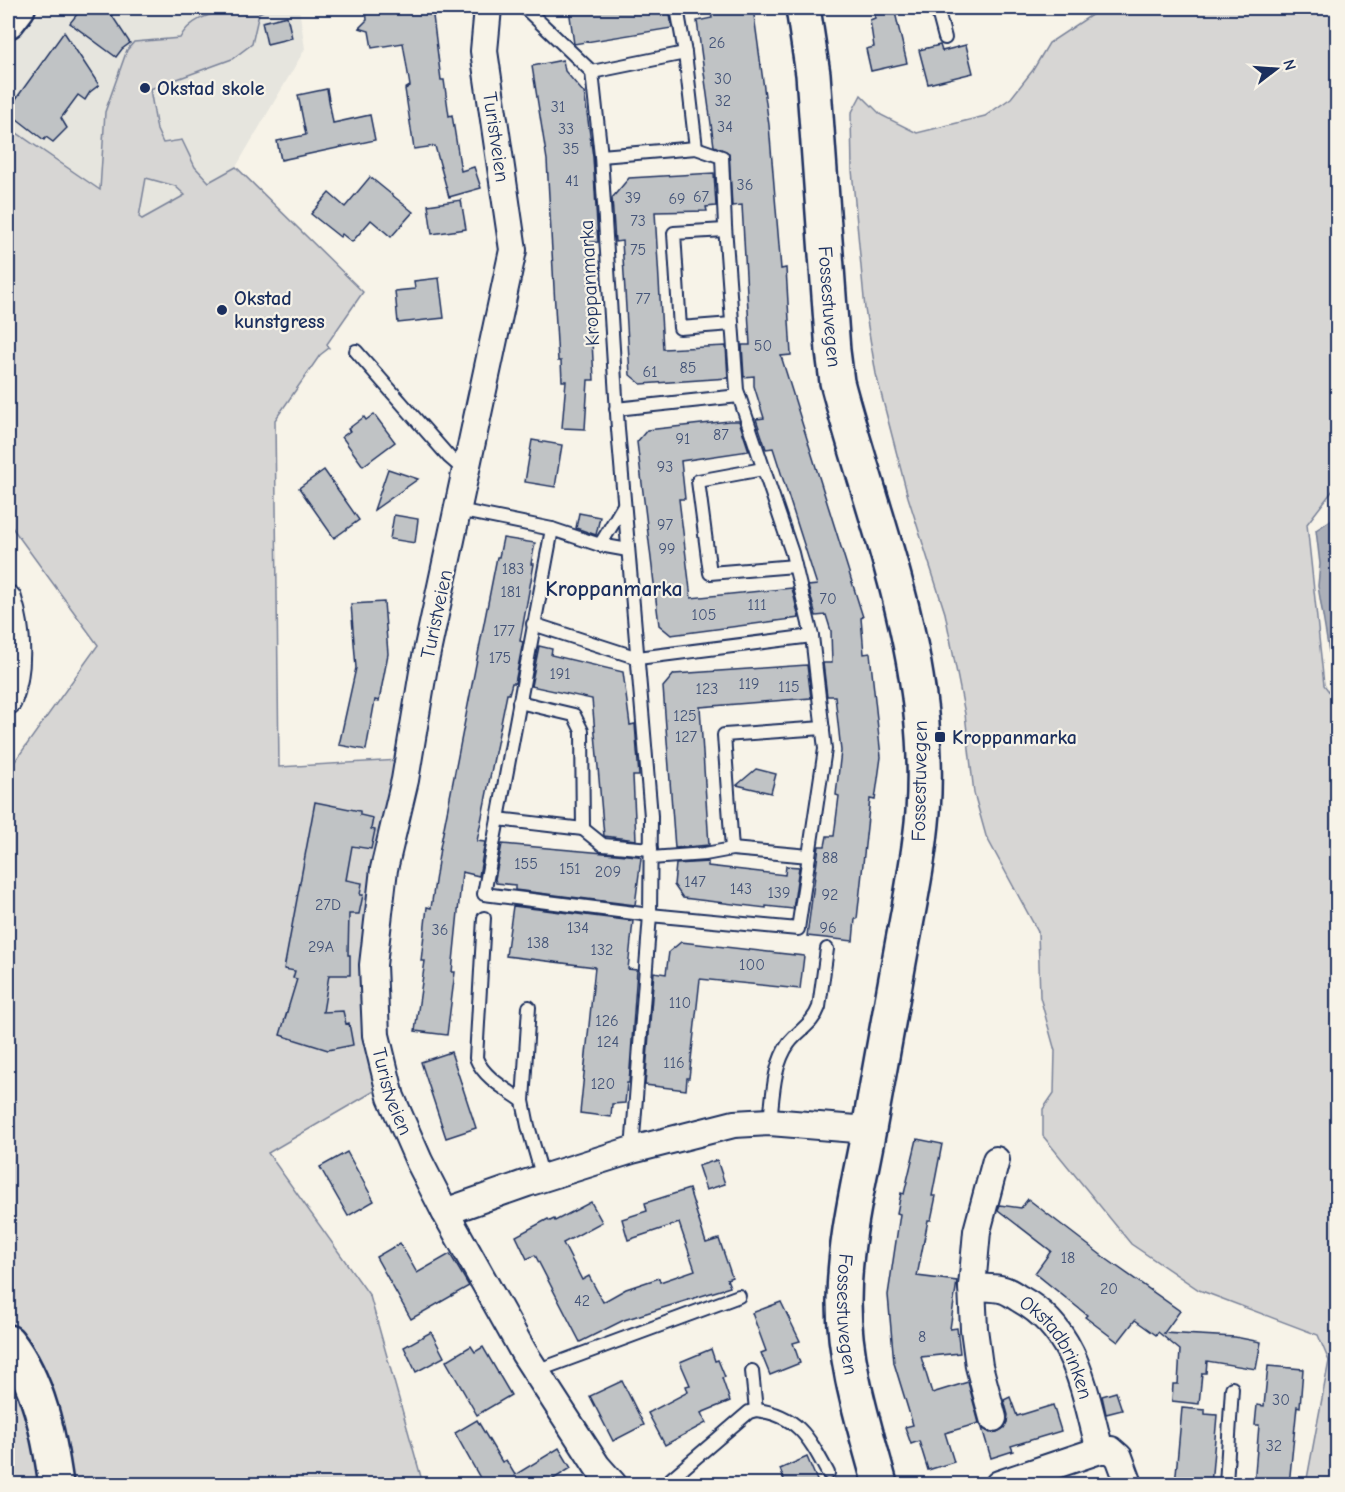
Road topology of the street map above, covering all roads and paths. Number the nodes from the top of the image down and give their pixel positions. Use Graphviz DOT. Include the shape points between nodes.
graph roads {
  1 [pos="18,8"];
  2 [pos="488,8"];
  3 [pos="525,8"];
  4 [pos="677,8"];
  5 [pos="803,8"];
  6 [pos="937,8"];
  7 [pos="8,21"];
  8 [pos="945,38"];
  9 [pos="685,53"];
  10 [pos="592,72"];
  11 [pos="696,148"];
  12 [pos="601,156"];
  13 [pos="725,230"];
  14 [pos="732,324"];
  15 [pos="356,351"];
  16 [pos="739,396"];
  17 [pos="616,409"];
  18 [pos="763,469"];
  19 [pos="466,472"];
  20 [pos="624,505"];
  21 [pos="458,510"];
  22 [pos="552,529"];
  23 [pos="600,545"];
  24 [pos="628,550"];
  25 [pos="795,566"];
  26 [pos="8,599"];
  27 [pos="533,624"];
  28 [pos="812,636"];
  29 [pos="638,658"];
  30 [pos="8,701"];
  31 [pos="519,702"];
  32 [pos="823,728"];
  33 [pos="498,819"];
  34 [pos="583,830"];
  35 [pos="732,849"];
  36 [pos="651,853"];
  37 [pos="809,856"];
  38 [pos="650,915"];
  39 [pos="484,918"];
  40 [pos="827,950"];
  41 [pos="529,1007"];
  42 [pos="523,1101"];
  43 [pos="770,1122"];
  44 [pos="868,1130"];
  45 [pos="632,1150"];
  46 [pos="996,1160"];
  47 [pos="543,1178"];
  48 [pos="445,1212"];
  49 [pos="972,1287"];
  50 [pos="739,1296"];
  51 [pos="9,1348"];
  52 [pos="536,1371"];
  53 [pos="752,1371"];
  54 [pos="1232,1388"];
  55 [pos="756,1410"];
  56 [pos="993,1418"];
  57 [pos="1100,1450"];
  58 [pos="828,1473"];
  59 [pos="56,1485"];
  60 [pos="613,1485"];
  61 [pos="665,1485"];
  62 [pos="880,1485"];
  63 [pos="999,1485"];
  64 [pos="1129,1485"];
  65 [pos="1226,1485"];
  1 -- 7 [label="street"];
  2 -- 19 [label="street, Turistveien" via="484,51 513,250"];
  3 -- 10 [label="lane"];
  4 -- 9 [label="lane"];
  5 -- 44 [label="street, Fossestuvegen" via="813,74 837,382 896,580 920,701 924,759 915,879"];
  6 -- 8 [label="lane"];
  9 -- 10 [label="lane"];
  9 -- 11 [label="lane"];
  10 -- 12 [label="lane, Kroppanmarka"];
  11 -- 12 [label="lane"];
  11 -- 13 [label="lane" via="722,157"];
  12 -- 17 [label="lane, Kroppanmarka"];
  13 -- 14 [label="lane"];
  13 -- 14 [label="lane" via="674,233 680,328"];
  14 -- 16 [label="lane"];
  15 -- 19 [label="lane" via="449,458"];
  16 -- 17 [label="lane"];
  16 -- 18 [label="lane"];
  17 -- 20 [label="lane, Kroppanmarka"];
  18 -- 25 [label="lane"];
  18 -- 25 [label="lane" via="698,481 710,573"];
  19 -- 21 [label="street, Turistveien"];
  20 -- 23 [label="lane"];
  20 -- 24 [label="lane, Kroppanmarka"];
  21 -- 22 [label="lane"];
  21 -- 48 [label="street, Turistveien" via="384,869 373,965 376,1035 391,1096"];
  22 -- 23 [label="lane"];
  22 -- 27 [label="lane"];
  23 -- 24 [label="lane"];
  24 -- 29 [label="lane, Kroppanmarka"];
  25 -- 28 [label="lane"];
  26 -- 30 [label="street" via="17,644"];
  27 -- 29 [label="lane"];
  27 -- 31 [label="lane"];
  28 -- 29 [label="lane"];
  28 -- 32 [label="lane"];
  29 -- 36 [label="lane, Kroppanmarka"];
  31 -- 33 [label="lane"];
  31 -- 34 [label="lane" via="574,715 582,731"];
  32 -- 35 [label="lane" via="724,735"];
  32 -- 37 [label="lane" via="825,749"];
  33 -- 34 [label="lane"];
  33 -- 38 [label="lane" via="484,894"];
  34 -- 36 [label="lane" via="603,846"];
  35 -- 36 [label="lane" via="705,854"];
  35 -- 37 [label="lane"];
  36 -- 38 [label="lane, Kroppanmarka"];
  37 -- 38 [label="lane" via="798,929"];
  38 -- 45 [label="lane, Kroppanmarka"];
  39 -- 42 [label="lane" via="476,1058 480,1069"];
  40 -- 43 [label="lane" via="819,1007 812,1021 783,1053 774,1082"];
  41 -- 42 [label="lane"];
  42 -- 47 [label="lane"];
  43 -- 44 [label="street"];
  43 -- 45 [label="street" via="734,1124"];
  44 -- 62 [label="street, Fossestuvegen" via="845,1255 844,1303 846,1346 854,1388"];
  45 -- 47 [label="street"];
  46 -- 49 [label="street" via="977,1231"];
  47 -- 48 [label="street"];
  48 -- 52 [label="street, Turistveien"];
  49 -- 56 [label="street" via="979,1366"];
  49 -- 57 [label="street, Okstadbrinken" via="1003,1290 1051,1321 1076,1363"];
  50 -- 52 [label="lane"];
  51 -- 59 [label="street" via="35,1392 51,1444"];
  52 -- 60 [label="street, Turistveien"];
  53 -- 55 [label="lane"];
  54 -- 65 [label="lane"];
  55 -- 58 [label="lane" via="790,1420 806,1434"];
  55 -- 61 [label="lane"];
  57 -- 63 [label="street"];
  57 -- 64 [label="street" via="1111,1450 1119,1457"];
}
